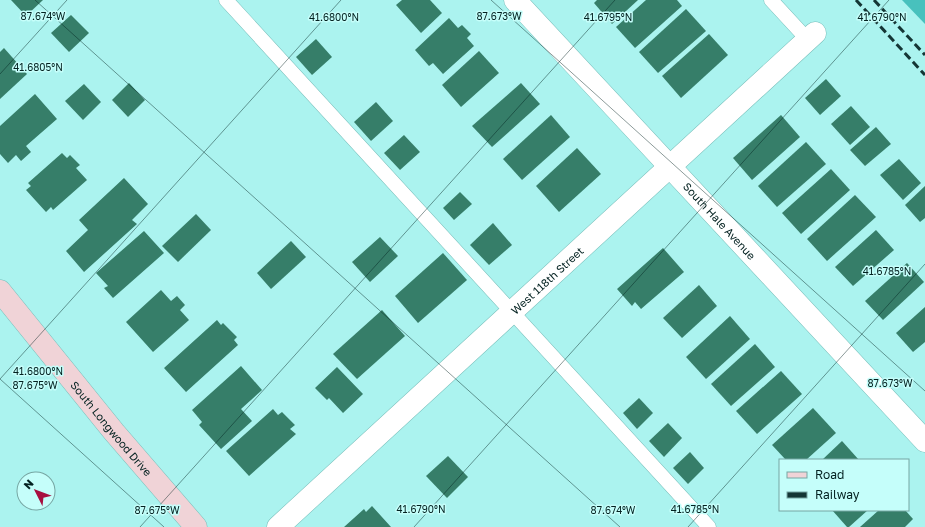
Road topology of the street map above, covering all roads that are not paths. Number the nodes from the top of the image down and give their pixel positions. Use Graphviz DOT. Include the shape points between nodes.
graph roads {
  1 [pos="226,0"];
  2 [pos="515,0"];
  3 [pos="771,0"];
  4 [pos="811,36"];
  5 [pos="670,167"];
  6 [pos="0,291"];
  7 [pos="512,312"];
  8 [pos="925,441"];
  9 [pos="196,527"];
  10 [pos="278,527"];
  11 [pos="709,527"];
  1 -- 7 [label="lane"];
  2 -- 5 [label="street, South Hale Avenue"];
  3 -- 4 [label="lane"];
  4 -- 5 [label="street, West 118th Street"];
  5 -- 7 [label="street, West 118th Street"];
  5 -- 8 [label="street, South Hale Avenue"];
  6 -- 9 [label="street, South Longwood Drive" via="114,432"];
  7 -- 10 [label="street, West 118th Street"];
  7 -- 11 [label="lane"];
}
